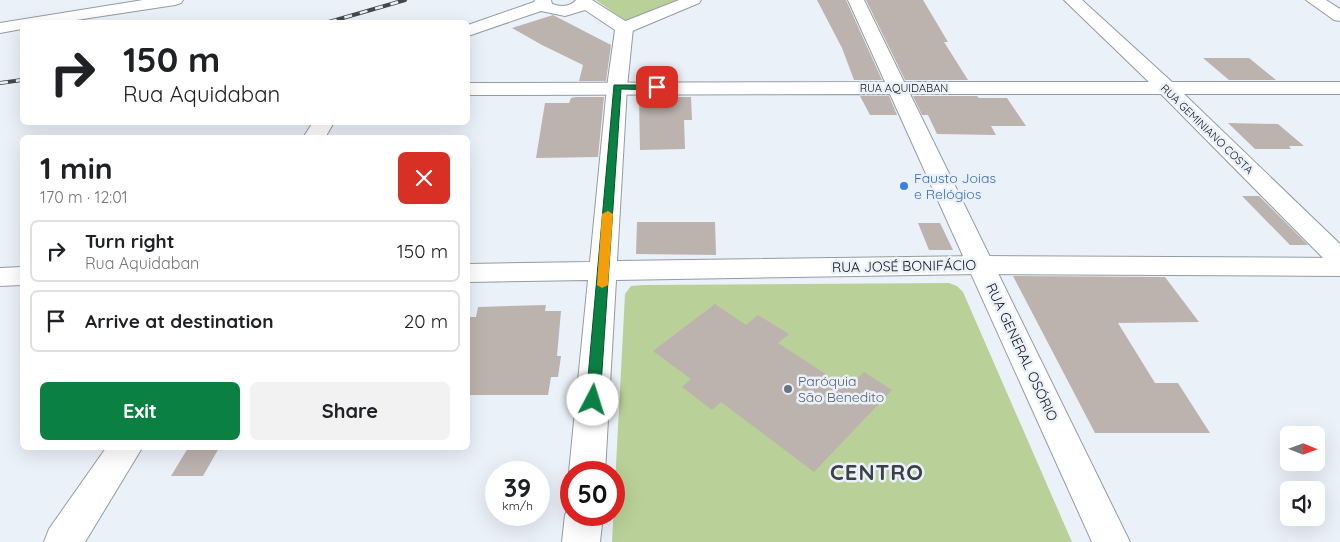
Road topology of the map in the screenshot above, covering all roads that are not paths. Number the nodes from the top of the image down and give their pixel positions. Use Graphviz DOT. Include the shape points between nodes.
graph roads {
  1 [pos="175,0"];
  2 [pos="693,0"];
  3 [pos="856,0"];
  4 [pos="1072,0"];
  5 [pos="1314,0"];
  6 [pos="584,1"];
  7 [pos="543,2"];
  8 [pos="1340,16"];
  9 [pos="46,20"];
  10 [pos="20,24"];
  11 [pos="0,28"];
  12 [pos="624,28"];
  13 [pos="470,30"];
  14 [pos="617,87"];
  15 [pos="898,88"];
  16 [pos="1340,88"];
  17 [pos="470,89"];
  18 [pos="1167,90"];
  19 [pos="1340,259"];
  20 [pos="980,265"];
  21 [pos="1340,267"];
  22 [pos="604,272"];
  23 [pos="470,273"];
  24 [pos="20,276"];
  25 [pos="0,277"];
  26 [pos="124,450"];
  27 [pos="588,461"];
  28 [pos="583,526"];
  29 [pos="63,542"];
  30 [pos="582,542"];
  31 [pos="1111,542"];
  1 -- 9 [label="street"];
  2 -- 12 [label="street"];
  3 -- 15 [label="street, RUA GENERAL OSÓRIO"];
  4 -- 18 [label="street, RUA GEMINIANO COSTA"];
  5 -- 8 [label="street"];
  6 -- 7 [label="street" via="577,8 564,10 550,9"];
  6 -- 12 [label="street"];
  7 -- 13 [label="street"];
  10 -- 11 [label="street"];
  12 -- 14 [label="street"];
  14 -- 15 [label="street, RUA AQUIDABAN"];
  14 -- 17 [label="street, RUA AQUIDABAN"];
  14 -- 22 [label="street"];
  15 -- 18 [label="street, RUA AQUIDABAN"];
  15 -- 20 [label="street, RUA GENERAL OSÓRIO"];
  16 -- 18 [label="street, RUA AQUIDABAN"];
  18 -- 19 [label="street, RUA GEMINIANO COSTA"];
  20 -- 21 [label="street, RUA JOSÉ BONIFÁCIO"];
  20 -- 22 [label="street, RUA JOSÉ BONIFÁCIO"];
  20 -- 31 [label="street, RUA GENERAL OSÓRIO"];
  22 -- 23 [label="street, RUA JOSÉ BONIFÁCIO"];
  22 -- 27 [label="street"];
  24 -- 25 [label="street"];
  26 -- 29 [label="street"];
  28 -- 30 [label="street"];
}
